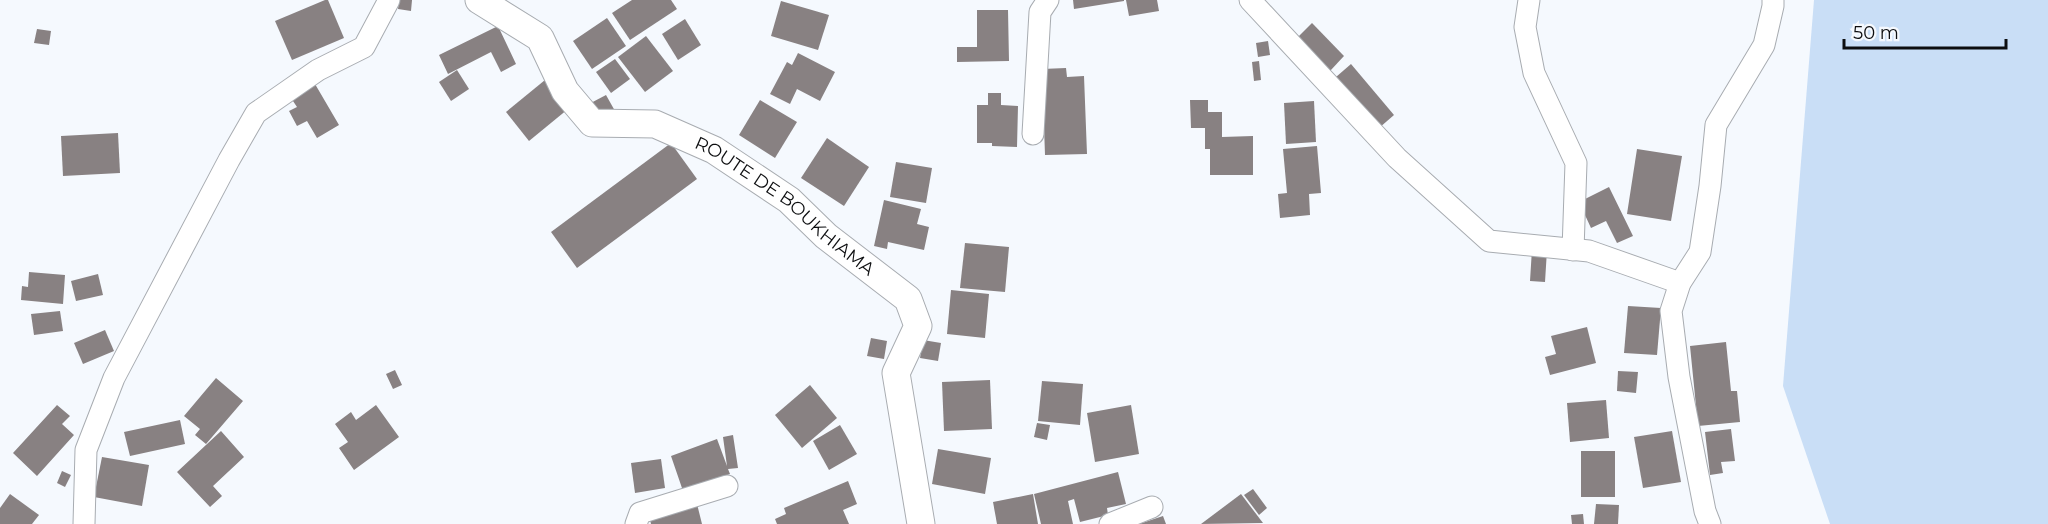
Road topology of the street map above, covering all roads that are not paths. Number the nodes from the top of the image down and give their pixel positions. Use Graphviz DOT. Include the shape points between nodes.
graph roads {
  1 [pos="388,0"];
  2 [pos="479,0"];
  3 [pos="1250,0"];
  4 [pos="1529,0"];
  5 [pos="1773,0"];
  6 [pos="1039,4"];
  7 [pos="1034,134"];
  8 [pos="1573,250"];
  9 [pos="1680,283"];
  10 [pos="727,486"];
  11 [pos="1152,507"];
  12 [pos="84,524"];
  13 [pos="636,524"];
  14 [pos="921,524"];
  15 [pos="1110,524"];
  16 [pos="1710,524"];
  1 -- 12 [label="street" via="364,47 318,70 256,113 114,378 86,450"];
  2 -- 14 [label="street, ROUTE DE BOUKHIAMA" via="540,38 565,91 592,123 655,124 714,150 789,200 826,236 908,300 918,326 896,374"];
  3 -- 8 [label="street" via="1397,158 1489,242"];
  4 -- 8 [label="street" via="1525,27 1534,73 1576,163"];
  5 -- 9 [label="street" via="1764,45 1716,124 1700,252"];
  6 -- 7 [label="street"];
  8 -- 9 [label="street" via="1589,251"];
  9 -- 16 [label="street" via="1671,311 1679,377"];
  10 -- 13 [label="street" via="640,513"];
  11 -- 15 [label="street"];
}
